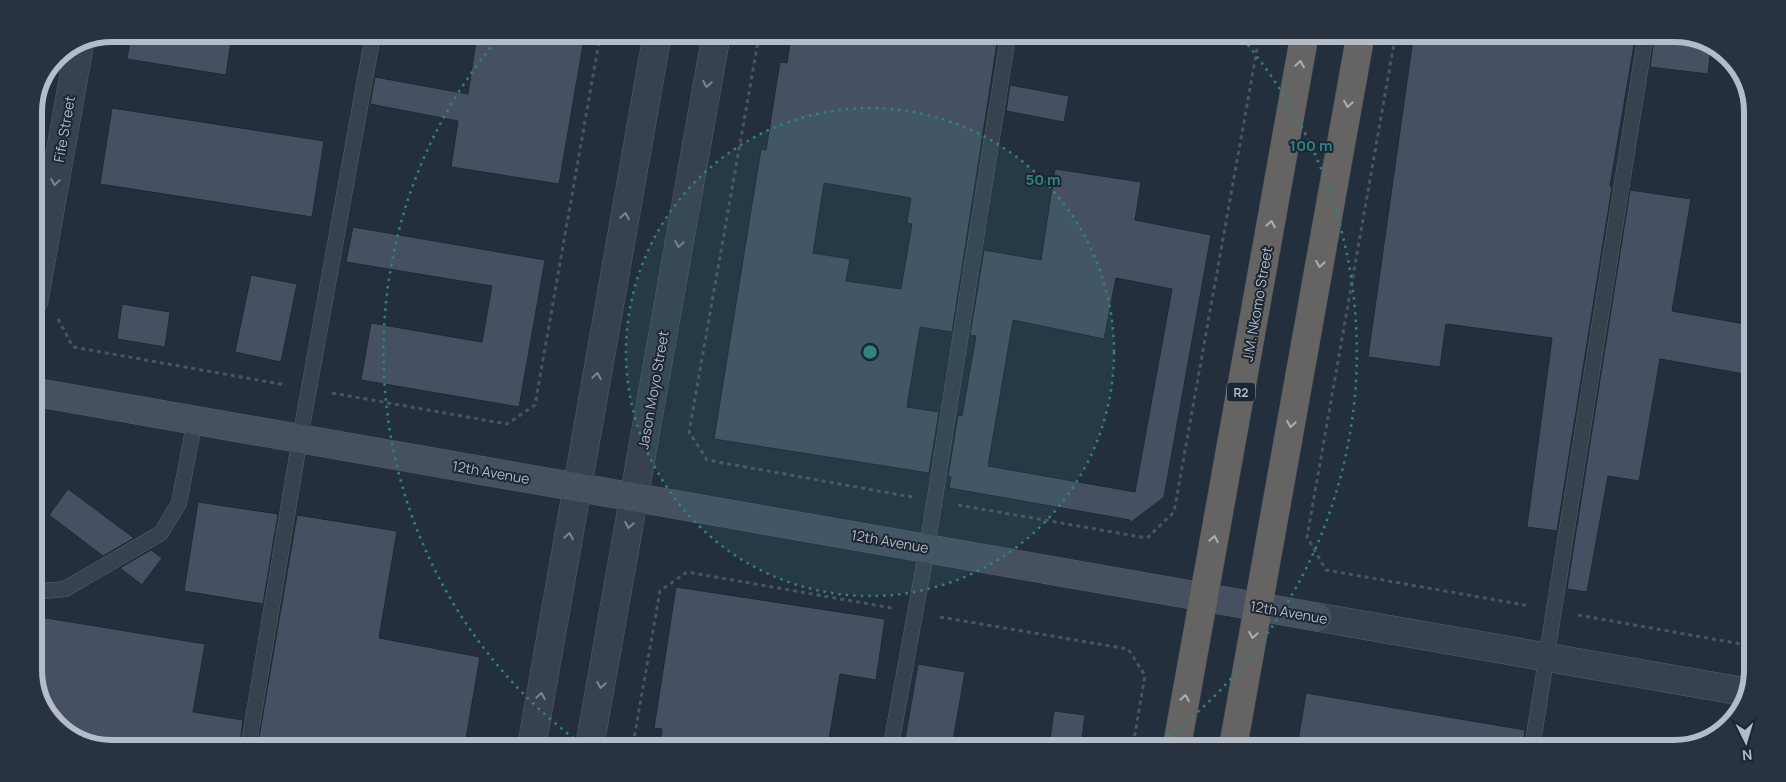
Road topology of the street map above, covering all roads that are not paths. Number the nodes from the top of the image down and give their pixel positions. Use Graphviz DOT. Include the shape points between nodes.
graph roads {
  1 [pos="371,42"];
  2 [pos="656,42"];
  3 [pos="715,42"];
  4 [pos="1007,42"];
  5 [pos="1303,42"];
  6 [pos="1359,42"];
  7 [pos="1645,42"];
  8 [pos="78,52"];
  9 [pos="43,250"];
  10 [pos="43,394"];
  11 [pos="195,420"];
  12 [pos="300,438"];
  13 [pos="578,487"];
  14 [pos="634,497"];
  15 [pos="927,548"];
  16 [pos="43,591"];
  17 [pos="1204,596"];
  18 [pos="1258,606"];
  19 [pos="1318,617"];
  20 [pos="1546,657"];
  21 [pos="1740,691"];
  22 [pos="250,740"];
  23 [pos="533,740"];
  24 [pos="591,740"];
  25 [pos="892,740"];
  26 [pos="1178,740"];
  27 [pos="1234,740"];
  28 [pos="1533,740"];
  1 -- 12 [label="lane"];
  13 -- 2 [label="street, one-way"];
  3 -- 14 [label="street, Jason Moyo Street, one-way"];
  4 -- 15 [label="lane"];
  17 -- 5 [label="highway, J.M. Nkomo Street / R2, one-way"];
  6 -- 18 [label="highway, one-way"];
  7 -- 20 [label="lane"];
  8 -- 9 [label="street, Fife Street, one-way"];
  10 -- 11 [label="main road, 12th Avenue"];
  11 -- 12 [label="main road, 12th Avenue"];
  11 -- 16 [label="lane" via="180,504 161,533 65,589"];
  12 -- 13 [label="main road, 12th Avenue"];
  12 -- 22 [label="lane"];
  13 -- 14 [label="main road, 12th Avenue"];
  23 -- 13 [label="street, one-way"];
  14 -- 15 [label="main road, 12th Avenue"];
  14 -- 24 [label="street, Jason Moyo Street, one-way"];
  15 -- 17 [label="main road, 12th Avenue"];
  15 -- 25 [label="lane"];
  17 -- 18 [label="main road, 12th Avenue"];
  26 -- 17 [label="highway, J.M. Nkomo Street / R2, one-way"];
  18 -- 19 [label="main road, 12th Avenue"];
  18 -- 27 [label="highway, one-way"];
  19 -- 20 [label="street, 12th Avenue"];
  20 -- 21 [label="street, 12th Avenue"];
  20 -- 28 [label="lane"];
}
